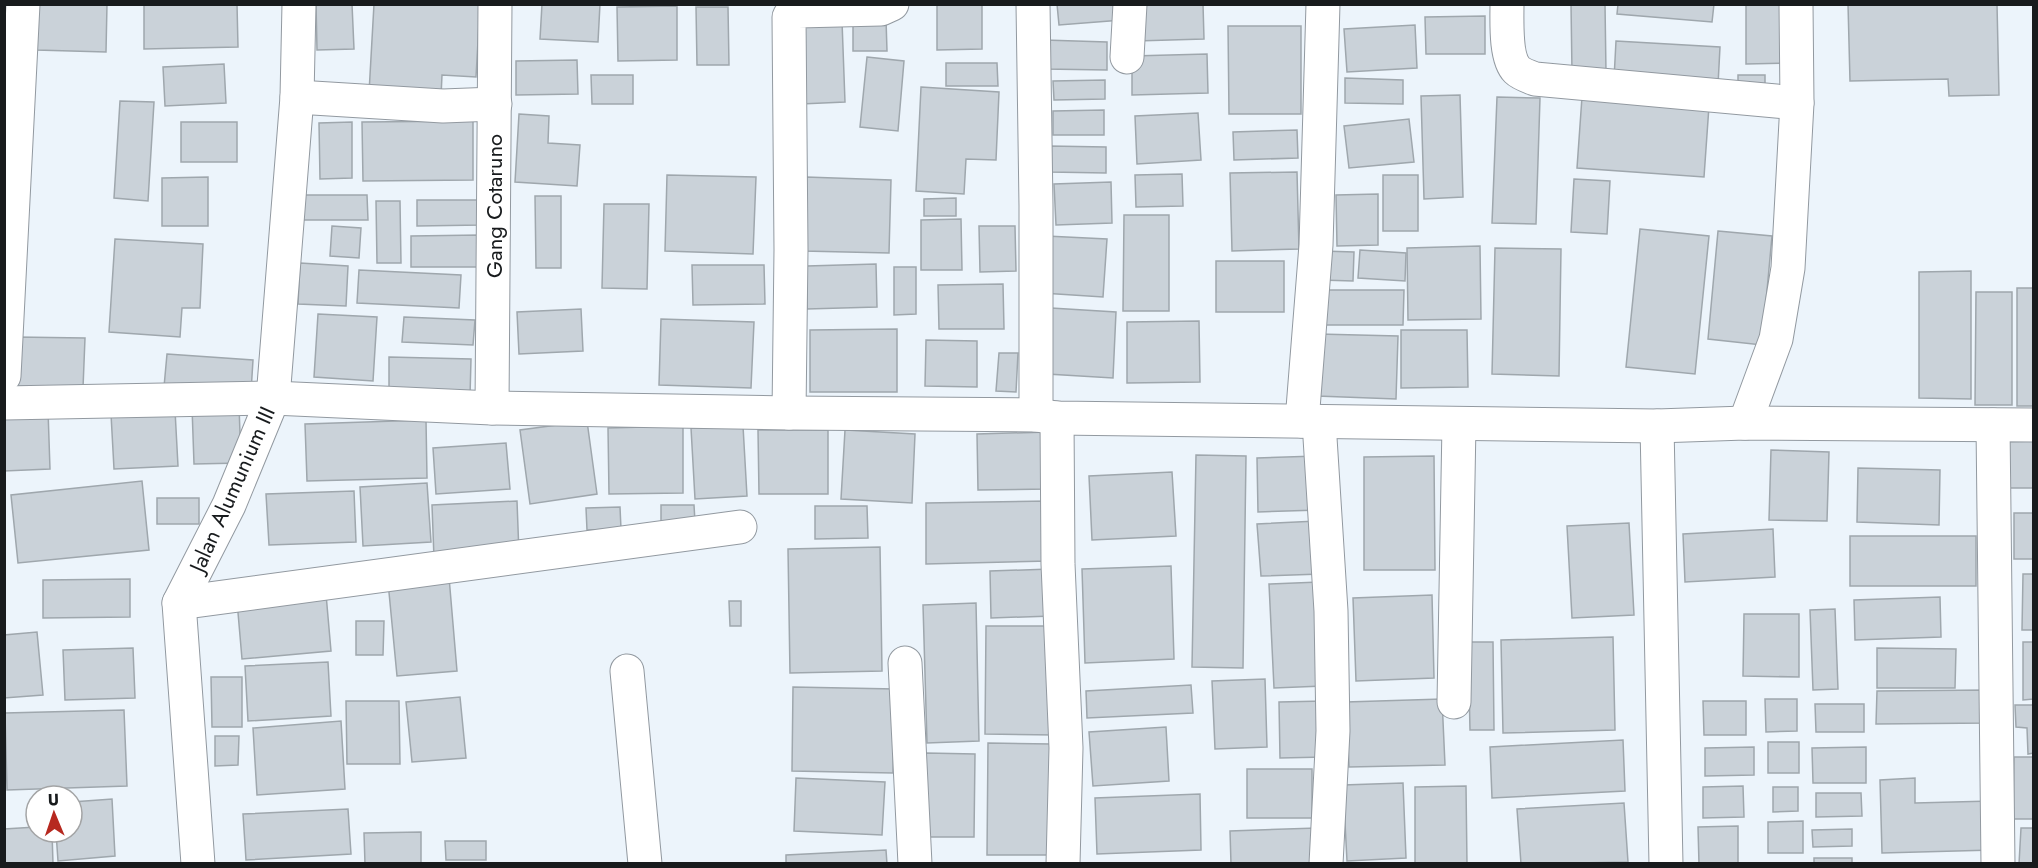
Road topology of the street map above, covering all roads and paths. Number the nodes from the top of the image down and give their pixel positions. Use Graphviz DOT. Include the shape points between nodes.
graph roads {
  1 [pos="23,4"];
  2 [pos="299,4"];
  3 [pos="495,4"];
  4 [pos="892,4"];
  5 [pos="1033,4"];
  6 [pos="1130,4"];
  7 [pos="1323,4"];
  8 [pos="1507,4"];
  9 [pos="1796,4"];
  10 [pos="1127,57"];
  11 [pos="297,98"];
  12 [pos="495,104"];
  13 [pos="1797,104"];
  14 [pos="4,376"];
  15 [pos="273,398"];
  16 [pos="4,403"];
  17 [pos="492,408"];
  18 [pos="789,413"];
  19 [pos="1047,417"];
  20 [pos="1311,421"];
  21 [pos="1745,423"];
  22 [pos="1459,424"];
  23 [pos="1993,425"];
  24 [pos="2034,425"];
  25 [pos="1657,426"];
  26 [pos="740,528"];
  27 [pos="179,603"];
  28 [pos="905,663"];
  29 [pos="627,670"];
  30 [pos="1454,702"];
  31 [pos="198,864"];
  32 [pos="645,864"];
  33 [pos="915,864"];
  34 [pos="1063,864"];
  35 [pos="1326,864"];
  36 [pos="1666,864"];
  37 [pos="1998,864"];
  1 -- 14 [label="street"];
  2 -- 11 [label="street, Jalan Alumunium III"];
  3 -- 12 [label="street, Gang Cotaruno"];
  4 -- 18 [label="street" via="881,9 798,11 789,17"];
  5 -- 19 [label="street" via="1036,206"];
  6 -- 10 [label="street"];
  7 -- 20 [label="street"];
  8 -- 13 [label="street" via="1510,52 1517,70 1534,80"];
  9 -- 13 [label="street"];
  11 -- 12 [label="street" via="442,106"];
  11 -- 15 [label="street, Jalan Alumunium III"];
  12 -- 17 [label="street, Gang Cotaruno"];
  13 -- 21 [label="street" via="1788,268 1776,339"];
  15 -- 16 [label="street"];
  15 -- 17 [label="street"];
  15 -- 27 [label="street, Jalan Alumunium III" via="229,505"];
  17 -- 18 [label="street"];
  18 -- 19 [label="street"];
  19 -- 20 [label="street"];
  19 -- 34 [label="street" via="1066,748"];
  20 -- 22 [label="street"];
  20 -- 35 [label="street" via="1331,611 1333,731"];
  21 -- 23 [label="street"];
  21 -- 25 [label="street"];
  22 -- 25 [label="street"];
  22 -- 30 [label="street"];
  23 -- 24 [label="street"];
  23 -- 37 [label="street"];
  25 -- 36 [label="street"];
  26 -- 27 [label="street"];
  27 -- 31 [label="street"];
  28 -- 33 [label="street"];
  29 -- 32 [label="street"];
}
